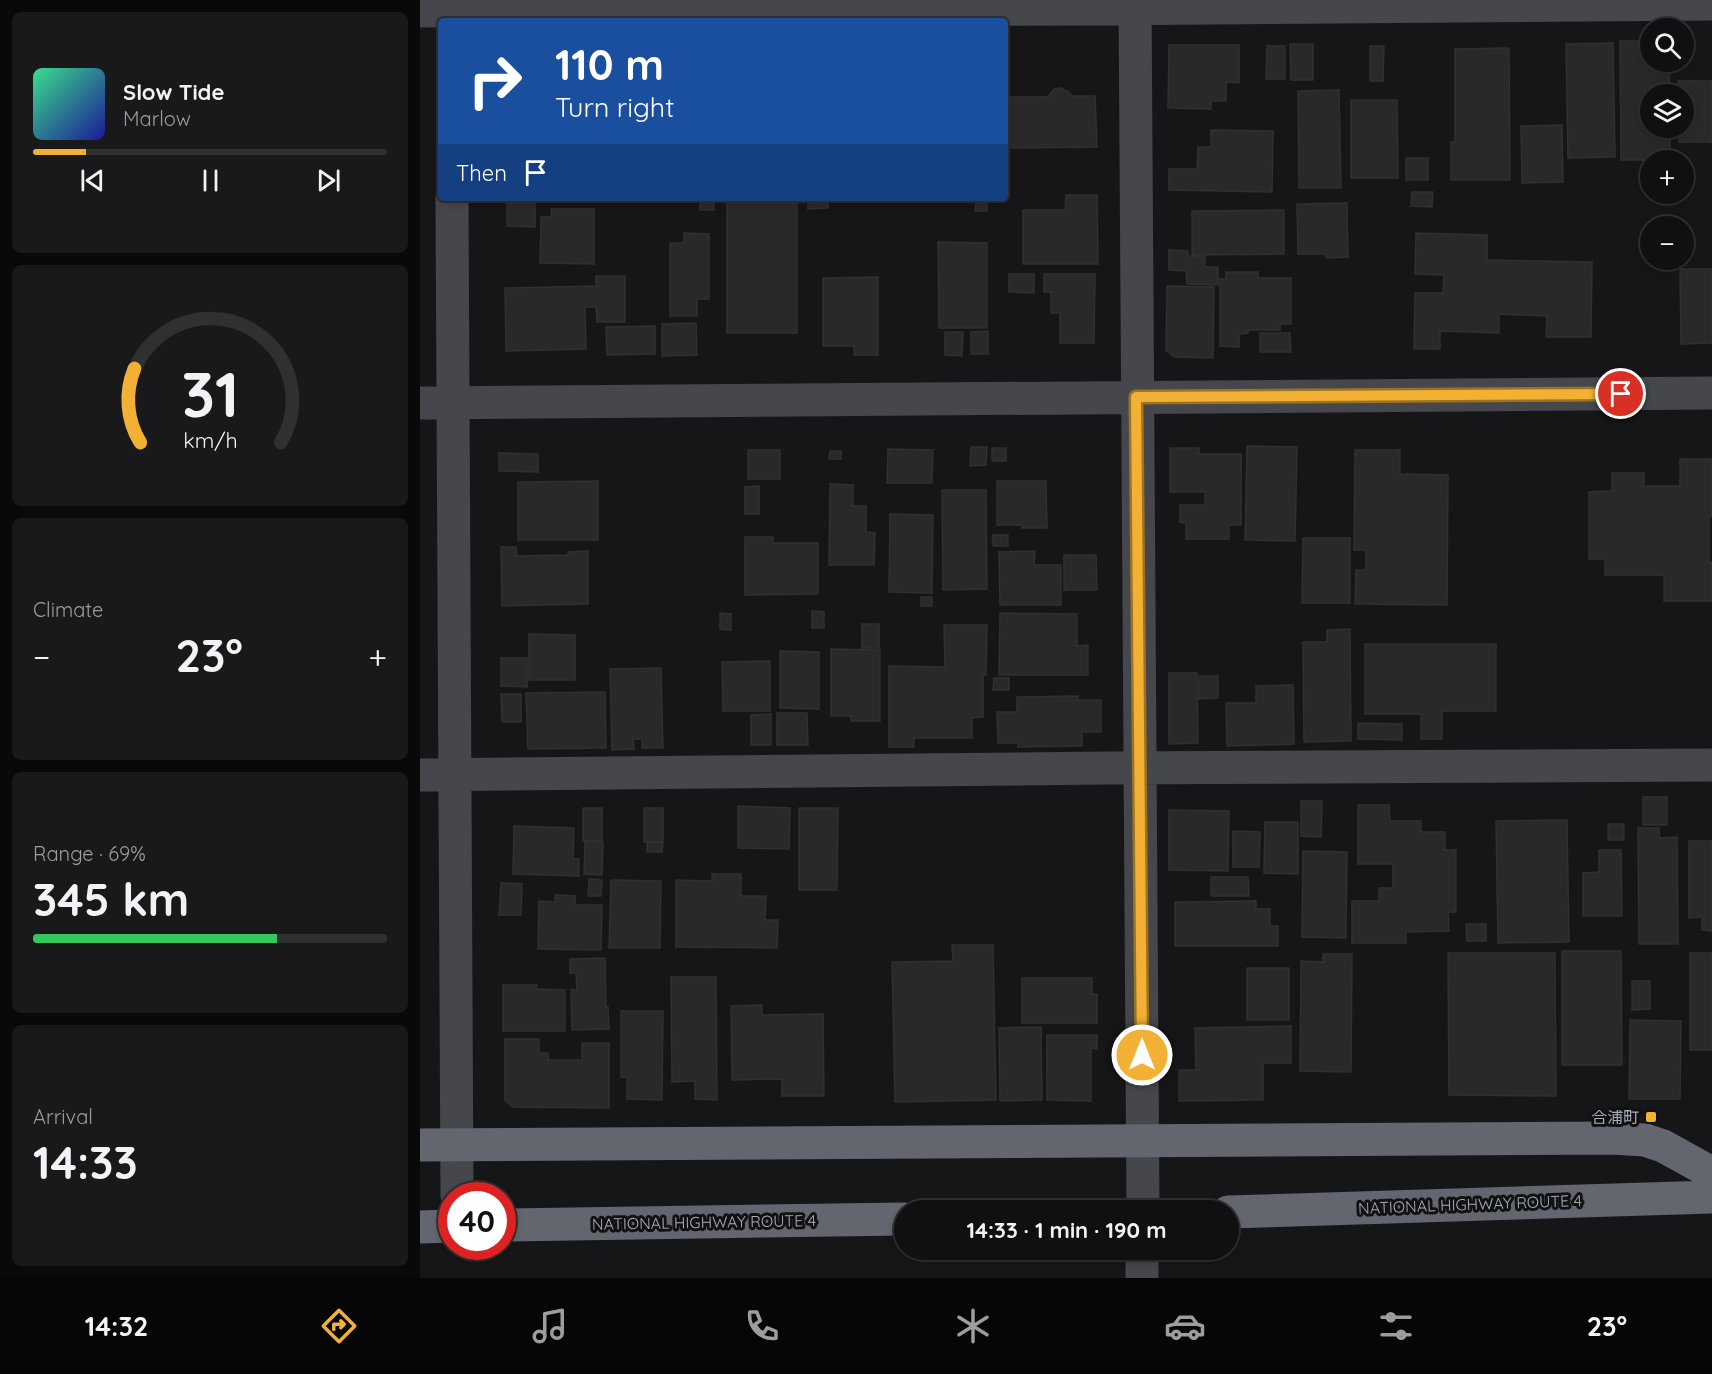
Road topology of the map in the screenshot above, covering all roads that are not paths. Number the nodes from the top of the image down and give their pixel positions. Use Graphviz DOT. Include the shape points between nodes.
graph roads {
  1 [pos="1135,4"];
  2 [pos="1712,4"];
  3 [pos="443,11"];
  4 [pos="452,201"];
  5 [pos="1712,393"];
  6 [pos="1136,397"];
  7 [pos="420,403"];
  8 [pos="453,403"];
  9 [pos="1712,765"];
  10 [pos="1140,768"];
  11 [pos="420,775"];
  12 [pos="454,775"];
  13 [pos="1143,1140"];
  14 [pos="456,1143"];
  15 [pos="420,1145"];
  16 [pos="1712,1173"];
  17 [pos="457,1182"];
  18 [pos="1712,1197"];
  19 [pos="1143,1200"];
  20 [pos="1239,1212"];
  21 [pos="894,1219"];
  22 [pos="516,1225"];
  23 [pos="438,1226"];
  24 [pos="420,1227"];
  25 [pos="1142,1260"];
  26 [pos="1142,1278"];
  1 -- 2 [label="street"];
  1 -- 3 [label="street"];
  1 -- 6 [label="street"];
  4 -- 8 [label="street"];
  5 -- 6 [label="street"];
  6 -- 8 [label="street"];
  6 -- 10 [label="street"];
  7 -- 8 [label="street"];
  8 -- 12 [label="street"];
  9 -- 10 [label="street"];
  10 -- 12 [label="street"];
  10 -- 13 [label="street"];
  11 -- 12 [label="street"];
  12 -- 14 [label="street"];
  13 -- 14 [label="highway"];
  13 -- 16 [label="highway" via="1612,1138 1645,1140 1663,1146"];
  13 -- 19 [label="street"];
  14 -- 15 [label="highway"];
  14 -- 17 [label="street"];
  18 -- 20 [label="highway, NATIONAL HIGHWAY ROUTE 4"];
  21 -- 22 [label="highway, NATIONAL HIGHWAY ROUTE 4"];
  23 -- 24 [label="highway"];
  25 -- 26 [label="street"];
}
